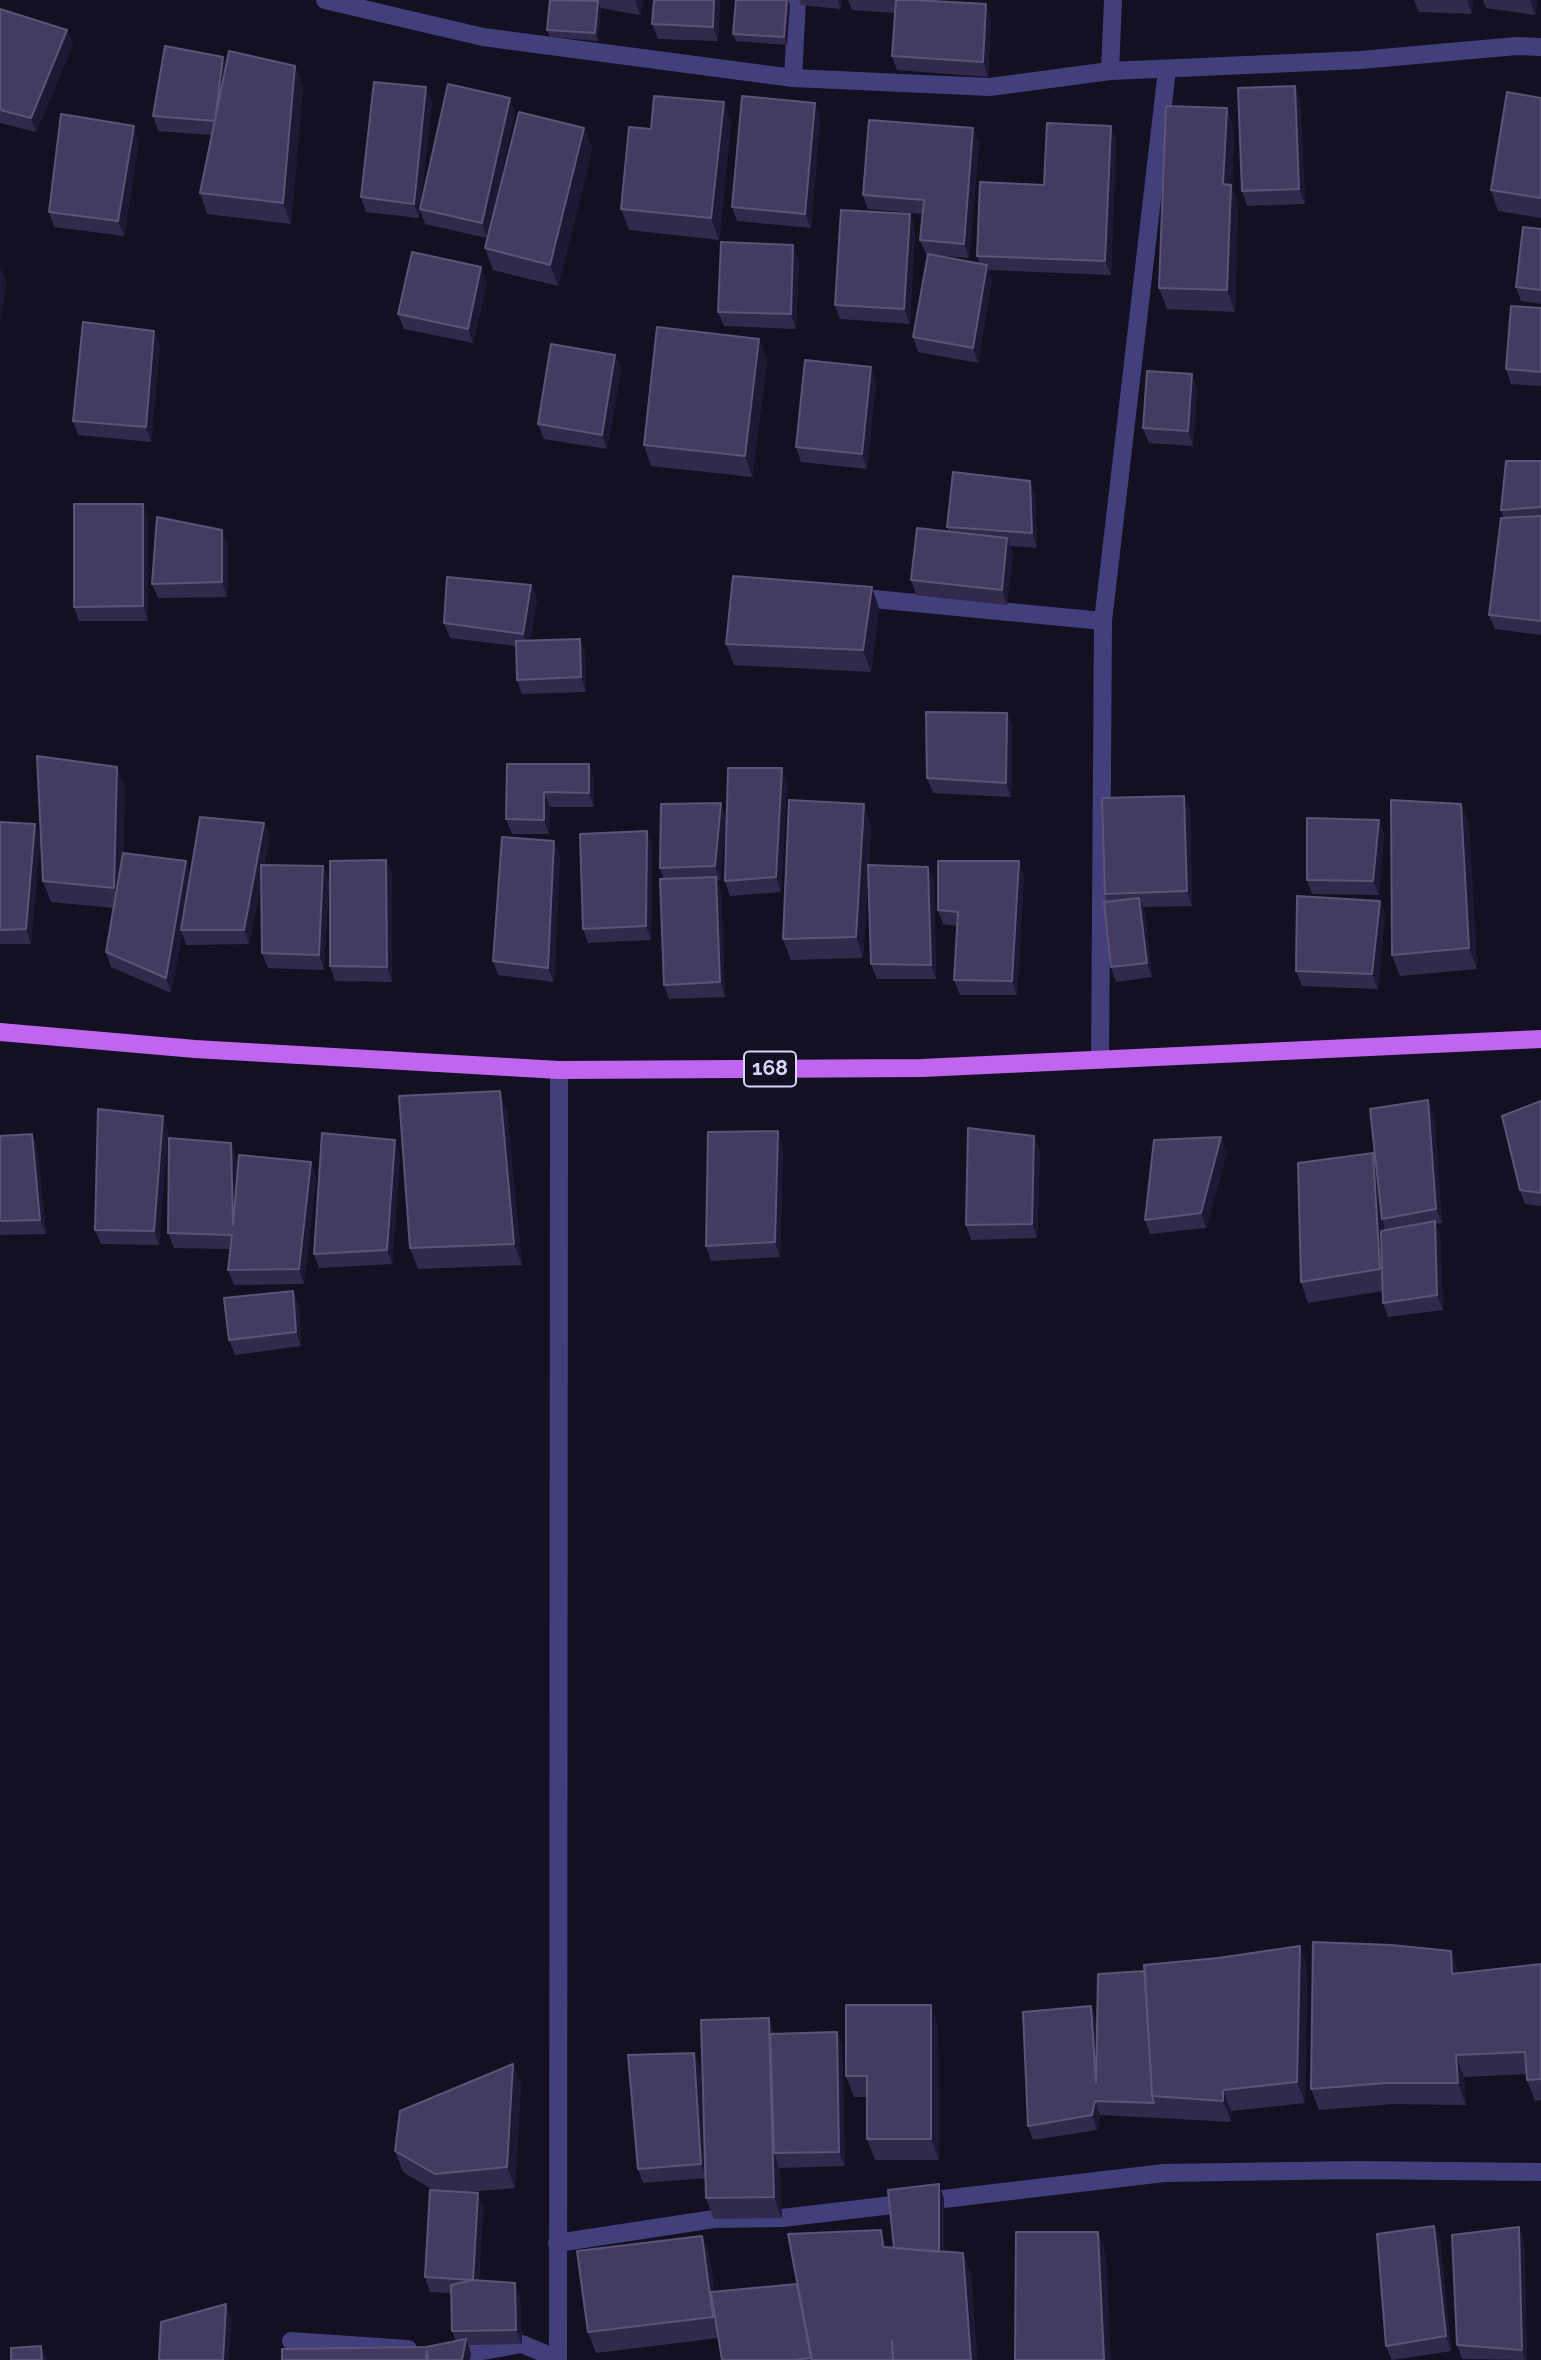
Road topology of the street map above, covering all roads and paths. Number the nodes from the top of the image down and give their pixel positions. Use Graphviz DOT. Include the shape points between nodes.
graph roads {
  1 [pos="325,0"];
  2 [pos="797,0"];
  3 [pos="1113,0"];
  4 [pos="1541,47"];
  5 [pos="1167,70"];
  6 [pos="1110,71"];
  7 [pos="793,78"];
  8 [pos="841,595"];
  9 [pos="1103,621"];
  10 [pos="0,1032"];
  11 [pos="1541,1039"];
  12 [pos="1100,1060"];
  13 [pos="559,1070"];
  14 [pos="1541,2172"];
  15 [pos="556,2243"];
  16 [pos="290,2341"];
  17 [pos="558,2360"];
  1 -- 7 [label="street" via="483,37"];
  2 -- 7 [label="street"];
  3 -- 6 [label="street"];
  4 -- 5 [label="street"];
  5 -- 6 [label="street"];
  5 -- 9 [label="street"];
  6 -- 7 [label="street" via="990,87"];
  8 -- 9 [label="street"];
  9 -- 12 [label="street"];
  10 -- 13 [label="main road, 168" via="195,1049"];
  11 -- 12 [label="main road, 168"];
  12 -- 13 [label="main road, 168" via="922,1068"];
  13 -- 15 [label="street"];
  14 -- 15 [label="street" via="1164,2174 782,2218 714,2219"];
  15 -- 17 [label="street"];
  16 -- 17 [label="street" via="471,2353 522,2344"];
}
